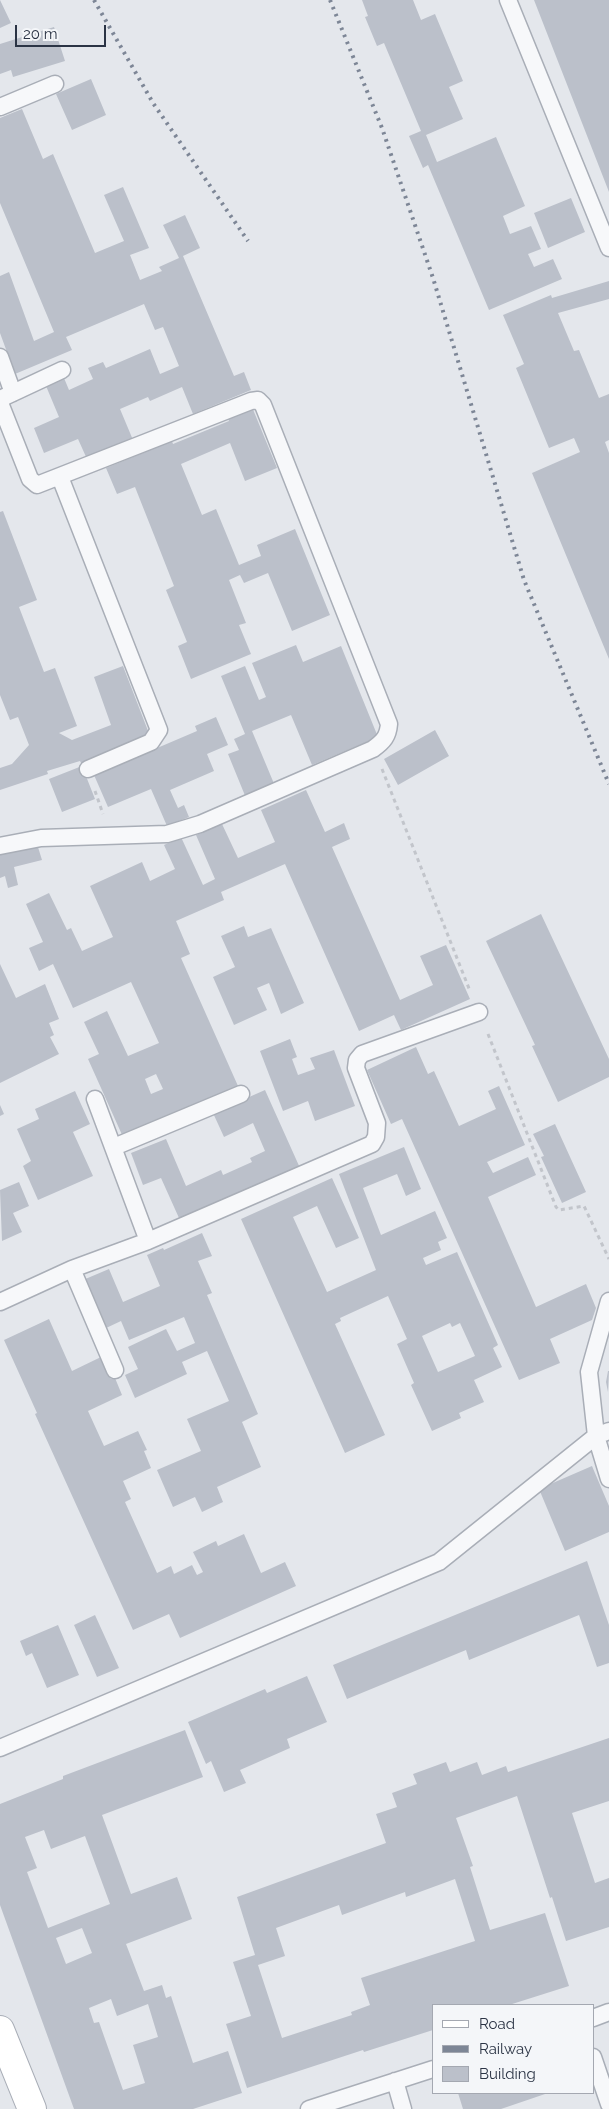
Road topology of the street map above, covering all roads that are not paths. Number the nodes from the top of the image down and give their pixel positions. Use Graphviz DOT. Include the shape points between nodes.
graph roads {
  1 [pos="508,0"];
  2 [pos="55,84"];
  3 [pos="0,107"];
  4 [pos="609,248"];
  5 [pos="0,357"];
  6 [pos="62,370"];
  7 [pos="4,398"];
  8 [pos="60,477"];
  9 [pos="88,769"];
  10 [pos="0,846"];
  11 [pos="479,1012"];
  12 [pos="241,1094"];
  13 [pos="95,1099"];
  14 [pos="114,1147"];
  15 [pos="148,1241"];
  16 [pos="72,1269"];
  17 [pos="609,1301"];
  18 [pos="0,1302"];
  19 [pos="115,1370"];
  20 [pos="602,1433"];
  21 [pos="609,1479"];
  22 [pos="0,1748"];
  23 [pos="609,2012"];
  24 [pos="594,2018"];
  25 [pos="0,2030"];
  26 [pos="594,2060"];
  27 [pos="432,2069"];
  28 [pos="395,2081"];
  29 [pos="609,2104"];
  30 [pos="32,2109"];
  31 [pos="309,2109"];
  32 [pos="403,2109"];
  1 -- 4 [label="lane"];
  2 -- 3 [label="lane"];
  5 -- 7 [label="lane"];
  6 -- 7 [label="lane"];
  7 -- 8 [label="lane" via="30,479 40,485"];
  8 -- 9 [label="lane" via="159,730 151,742"];
  8 -- 10 [label="lane" via="258,400 263,405 389,724 388,734 373,748 200,824 167,834 42,838"];
  11 -- 15 [label="lane" via="362,1054 357,1060 356,1068 377,1123 372,1144"];
  12 -- 14 [label="lane"];
  13 -- 14 [label="lane"];
  14 -- 15 [label="lane"];
  15 -- 16 [label="lane"];
  16 -- 18 [label="lane"];
  16 -- 19 [label="lane"];
  17 -- 20 [label="lane" via="590,1372"];
  20 -- 21 [label="lane"];
  20 -- 22 [label="lane" via="439,1562"];
  23 -- 24 [label="lane"];
  25 -- 30 [label="main road"];
  26 -- 29 [label="lane"];
  27 -- 28 [label="lane"];
  28 -- 31 [label="lane"];
  28 -- 32 [label="lane"];
}
